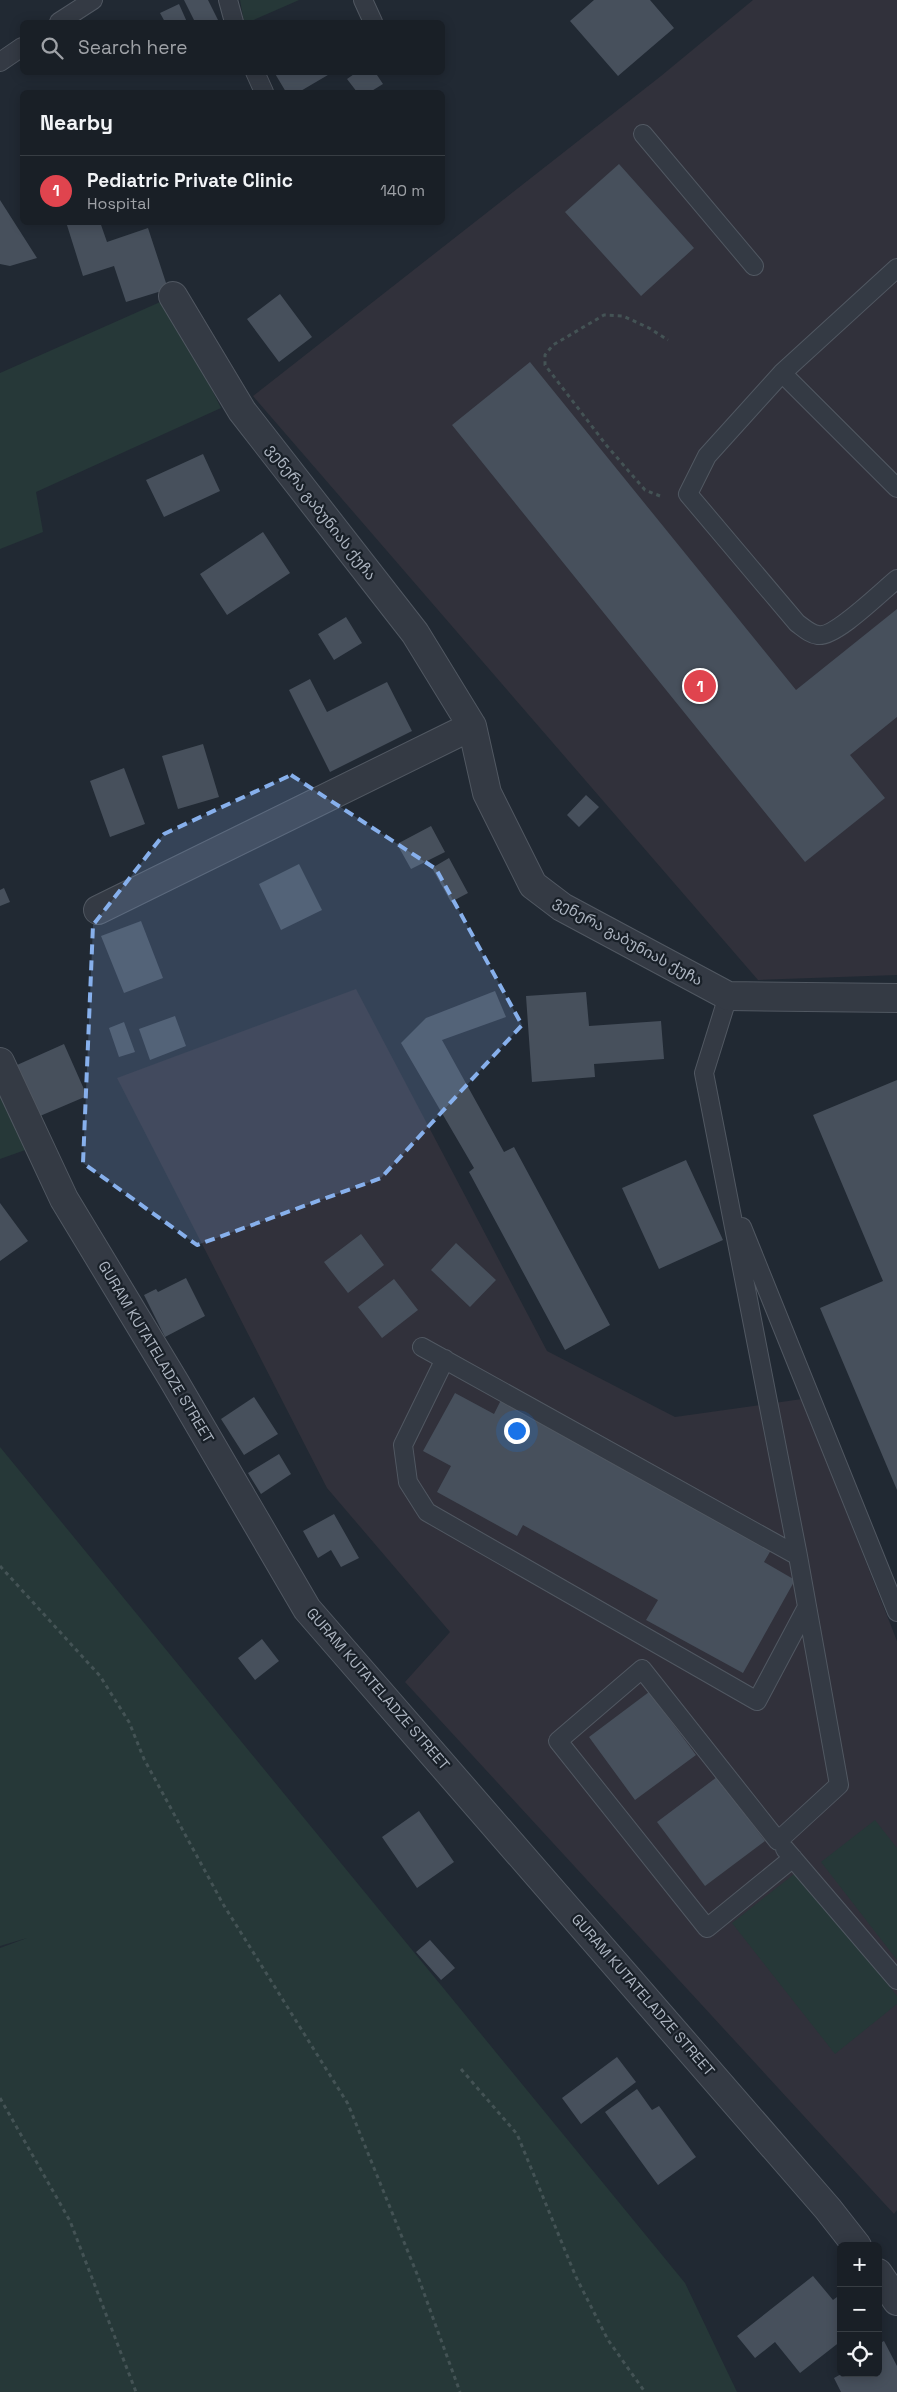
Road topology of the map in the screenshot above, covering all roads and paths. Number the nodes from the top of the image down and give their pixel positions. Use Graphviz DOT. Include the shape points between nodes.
graph roads {
  1 [pos="93,0"];
  2 [pos="228,0"];
  3 [pos="363,0"];
  4 [pos="62,20"];
  5 [pos="233,20"];
  6 [pos="372,20"];
  7 [pos="20,48"];
  8 [pos="0,62"];
  9 [pos="256,75"];
  10 [pos="263,90"];
  11 [pos="643,134"];
  12 [pos="754,266"];
  13 [pos="897,268"];
  14 [pos="173,296"];
  15 [pos="668,340"];
  16 [pos="782,373"];
  17 [pos="897,488"];
  18 [pos="688,494"];
  19 [pos="897,579"];
  20 [pos="472,726"];
  21 [pos="98,910"];
  22 [pos="728,996"];
  23 [pos="897,998"];
  24 [pos="0,1062"];
  25 [pos="727,1189"];
  26 [pos="422,1347"];
  27 [pos="445,1359"];
  28 [pos="798,1556"];
  29 [pos="0,1566"];
  30 [pos="807,1607"];
  31 [pos="897,1612"];
  32 [pos="778,1841"];
  33 [pos="793,1858"];
  34 [pos="897,1980"];
  35 [pos="461,2069"];
  36 [pos="0,2098"];
  37 [pos="854,2242"];
  38 [pos="882,2279"];
  39 [pos="897,2301"];
  40 [pos="136,2392"];
  41 [pos="460,2392"];
  42 [pos="645,2392"];
  1 -- 4 [label="lane"];
  2 -- 5 [label="lane"];
  3 -- 6 [label="lane"];
  7 -- 8 [label="lane"];
  9 -- 10 [label="lane"];
  11 -- 12 [label="lane"];
  13 -- 16 [label="lane"];
  14 -- 20 [label="street, ვენერა გაბუნიას ქუჩა" via="242,411 415,633"];
  15 -- 18 [label="path" via="623,316 604,315 553,345 545,354 545,365 645,490 665,497"];
  16 -- 17 [label="lane"];
  16 -- 18 [label="lane" via="707,456"];
  18 -- 19 [label="lane" via="809,632 820,636 836,631"];
  20 -- 21 [label="street"];
  20 -- 22 [label="street, ვენერა გაბუნიას ქუჩა" via="487,793 532,885 562,907"];
  22 -- 23 [label="street, ვენერა გაბუნიას ქუჩა"];
  22 -- 25 [label="lane" via="704,1073"];
  24 -- 37 [label="street, GURAM KUTATELADZE STREET" via="64,1199 307,1609"];
  25 -- 28 [label="lane"];
  25 -- 31 [label="lane"];
  26 -- 27 [label="lane"];
  27 -- 28 [label="lane"];
  27 -- 30 [label="lane" via="404,1445 408,1482 427,1512 758,1701"];
  28 -- 30 [label="lane"];
  29 -- 41 [label="path" via="100,1676 129,1722 144,1759 223,1904 348,2104 417,2274"];
  30 -- 32 [label="lane" via="839,1785"];
  32 -- 33 [label="lane"];
  32 -- 33 [label="lane" via="642,1669 558,1741 707,1928"];
  33 -- 34 [label="lane"];
  35 -- 42 [label="path" via="517,2134 576,2277 608,2340"];
  36 -- 40 [label="path" via="70,2221"];
  38 -- 39 [label="street"];
}
